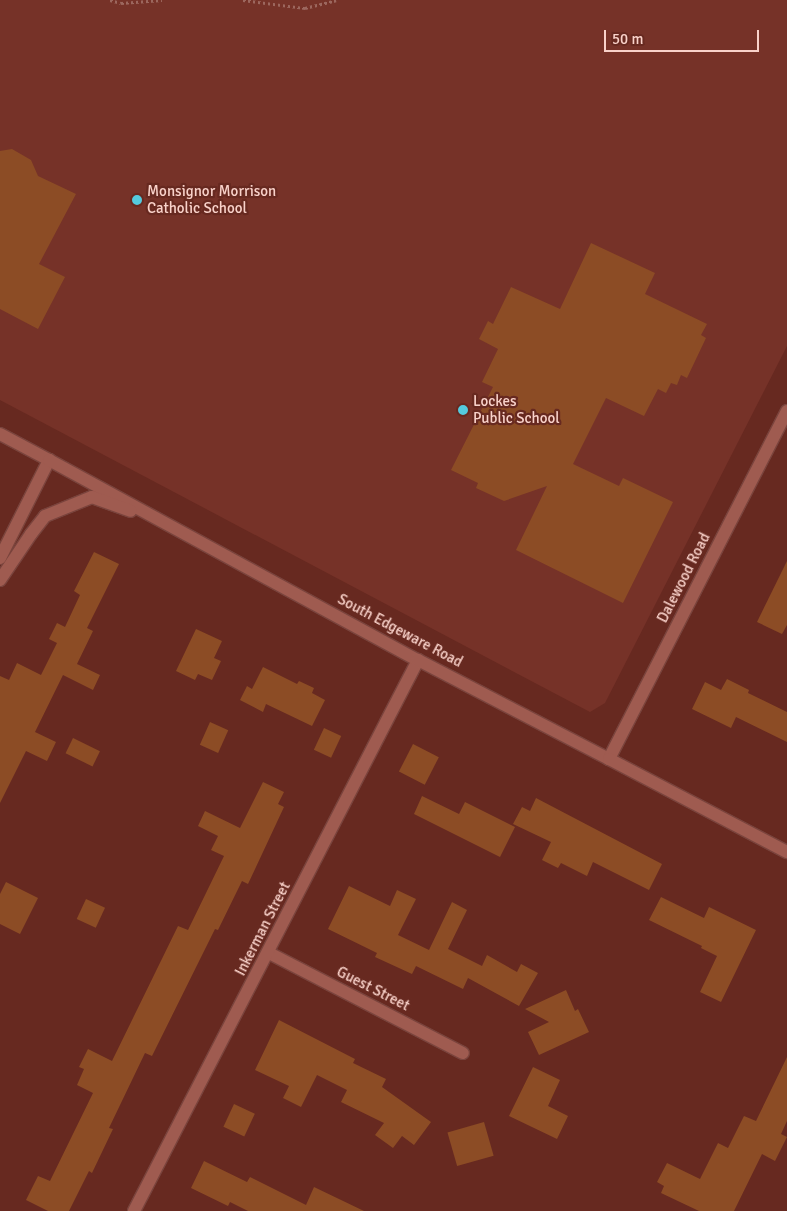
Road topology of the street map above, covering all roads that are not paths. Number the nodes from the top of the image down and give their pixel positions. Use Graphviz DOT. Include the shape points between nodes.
graph roads {
  1 [pos="787,412"];
  2 [pos="0,434"];
  3 [pos="49,460"];
  4 [pos="170,526"];
  5 [pos="0,558"];
  6 [pos="0,580"];
  7 [pos="418,660"];
  8 [pos="609,759"];
  9 [pos="787,852"];
  10 [pos="269,953"];
  11 [pos="463,1053"];
  12 [pos="134,1211"];
  1 -- 8 [label="street, Dalewood Road"];
  2 -- 3 [label="street, South Edgeware Road"];
  3 -- 4 [label="street, South Edgeware Road"];
  3 -- 5 [label="street"];
  4 -- 6 [label="street" via="92,497 46,516"];
  4 -- 7 [label="street, South Edgeware Road"];
  7 -- 8 [label="street, South Edgeware Road"];
  7 -- 10 [label="street, Inkerman Street"];
  8 -- 9 [label="street, South Edgeware Road"];
  10 -- 11 [label="street, Guest Street"];
  10 -- 12 [label="street, Inkerman Street"];
}
